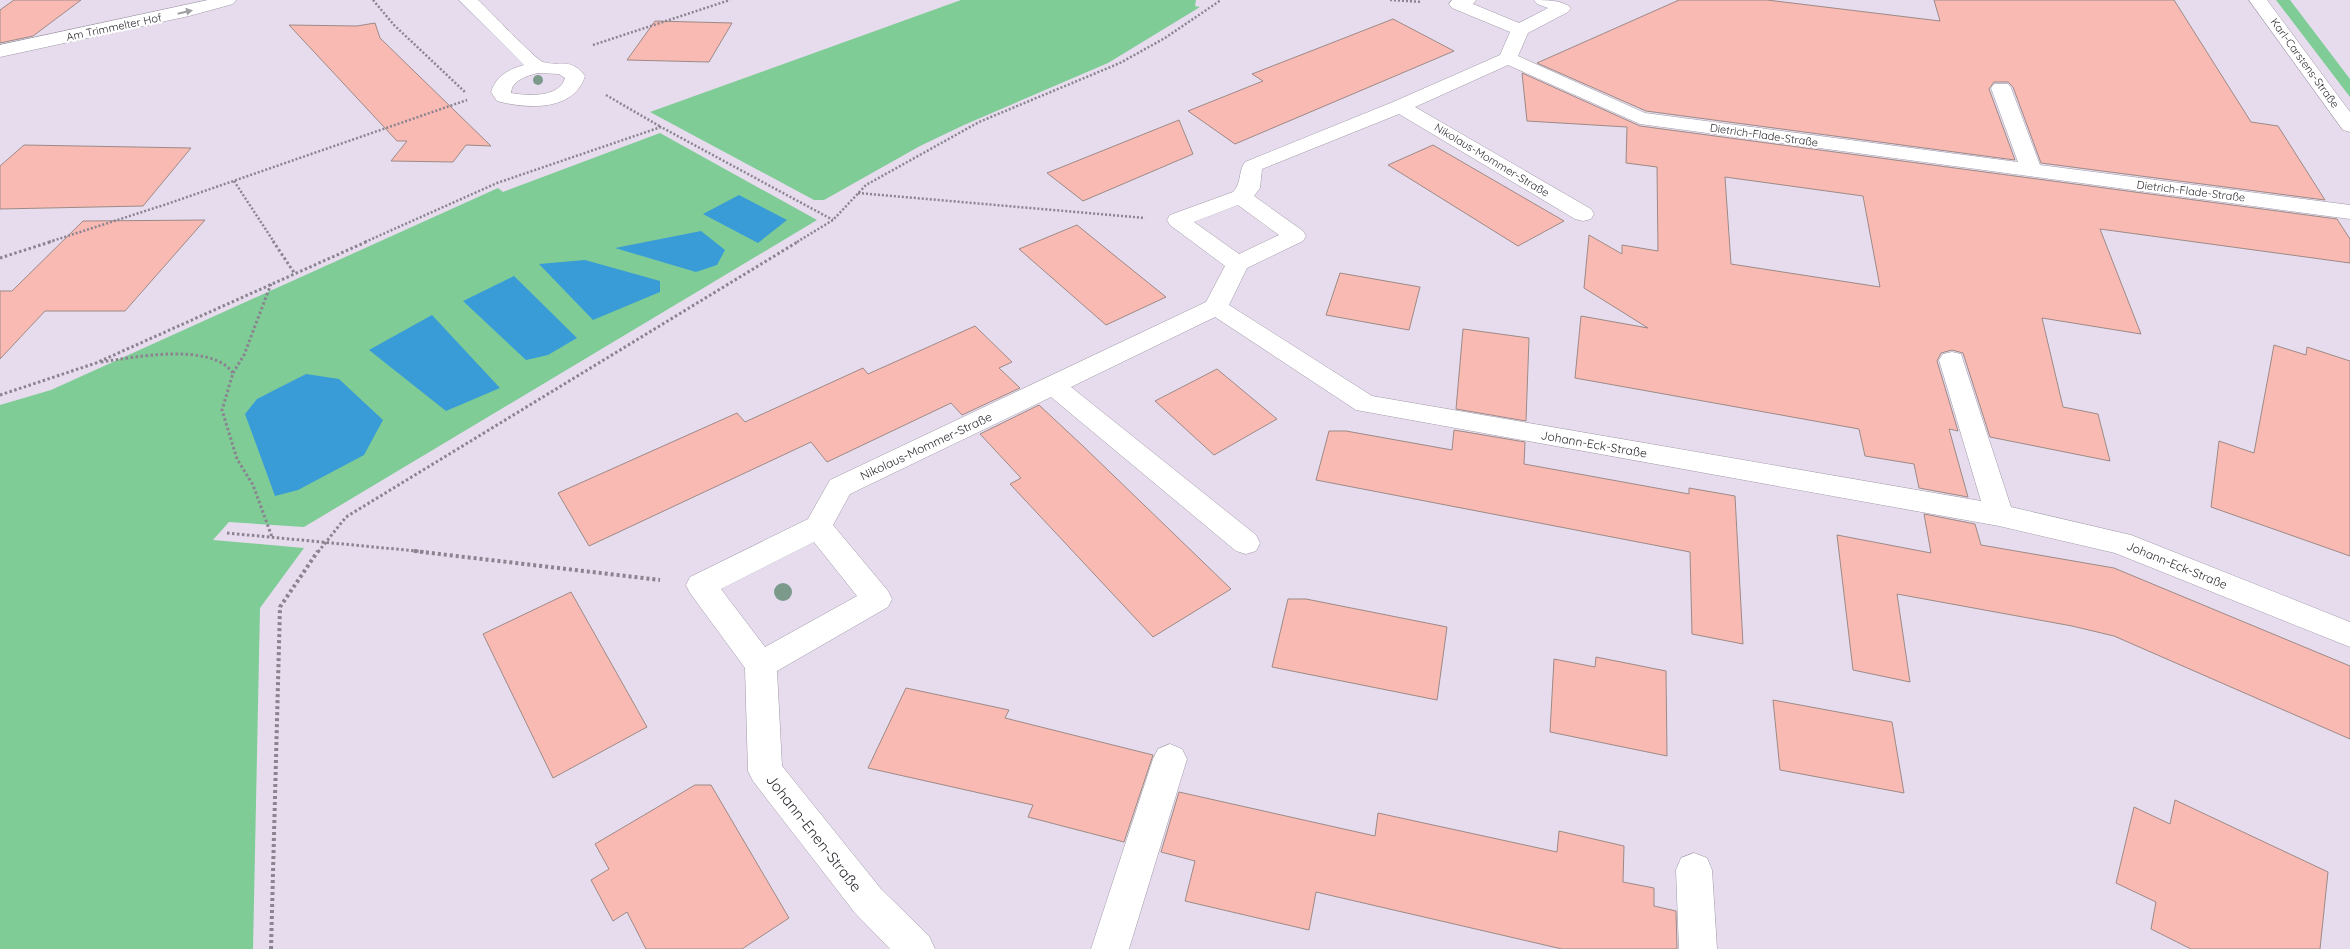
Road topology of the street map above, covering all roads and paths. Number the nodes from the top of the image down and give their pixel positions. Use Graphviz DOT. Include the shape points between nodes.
graph roads {
  1 [pos="169,0"];
  2 [pos="227,0"];
  3 [pos="373,0"];
  4 [pos="468,0"];
  5 [pos="730,0"];
  6 [pos="1221,0"];
  7 [pos="1467,0"];
  8 [pos="1543,0"];
  9 [pos="2258,0"];
  10 [pos="148,9"];
  11 [pos="1520,30"];
  12 [pos="0,51"];
  13 [pos="1508,58"];
  14 [pos="544,67"];
  15 [pos="575,76"];
  16 [pos="2001,88"];
  17 [pos="1400,106"];
  18 [pos="2350,126"];
  19 [pos="661,127"];
  20 [pos="2032,171"];
  21 [pos="234,180"];
  22 [pos="858,194"];
  23 [pos="1240,197"];
  24 [pos="2350,212"];
  25 [pos="1583,214"];
  26 [pos="833,220"];
  27 [pos="1178,220"];
  28 [pos="0,258"];
  29 [pos="1237,264"];
  30 [pos="294,274"];
  31 [pos="271,284"];
  32 [pos="1216,307"];
  33 [pos="1952,360"];
  34 [pos="96,363"];
  35 [pos="233,373"];
  36 [pos="1054,386"];
  37 [pos="0,394"];
  38 [pos="1999,514"];
  39 [pos="818,527"];
  40 [pos="227,533"];
  41 [pos="272,537"];
  42 [pos="325,542"];
  43 [pos="1246,544"];
  44 [pos="701,585"];
  45 [pos="2350,634"];
  46 [pos="761,665"];
  47 [pos="1170,759"];
  48 [pos="1694,870"];
  49 [pos="271,949"];
  50 [pos="916,949"];
  51 [pos="1110,949"];
  52 [pos="1698,949"];
  1 -- 10 [label="street, Am Trimmelter Hof"];
  10 -- 2 [label="street, Am Trimmelter Hof, one-way"];
  3 -- 21 [label="path" via="394,25 471,98"];
  4 -- 14 [label="street"];
  5 -- 14 [label="path" via="569,53"];
  6 -- 22 [label="path" via="1165,38 1120,63 979,122 866,185"];
  7 -- 11 [label="street" via="1458,4"];
  8 -- 11 [label="street" via="1562,8"];
  9 -- 18 [label="street, Karl-Carstens-Straße"];
  10 -- 12 [label="street, Am Trimmelter Hof"];
  11 -- 13 [label="street"];
  13 -- 17 [label="street"];
  13 -- 20 [label="street, Dietrich-Flade-Straße" via="1640,118"];
  14 -- 15 [label="street" via="564,68"];
  14 -- 15 [label="street" via="518,74 504,83 504,97 525,101 549,99 571,88"];
  15 -- 19 [label="path"];
  16 -- 20 [label="street"];
  17 -- 23 [label="street" via="1252,166 1249,188"];
  17 -- 25 [label="street, Nikolaus-Mommer-Straße"];
  19 -- 26 [label="path"];
  19 -- 30 [label="path" via="497,183"];
  20 -- 24 [label="street, Dietrich-Flade-Straße"];
  21 -- 28 [label="path"];
  21 -- 30 [label="path"];
  22 -- 26 [label="path"];
  22 -- 27 [label="path"];
  23 -- 27 [label="street"];
  23 -- 29 [label="street" via="1295,236"];
  26 -- 42 [label="path" via="346,516"];
  27 -- 29 [label="street"];
  29 -- 32 [label="street"];
  30 -- 31 [label="path"];
  31 -- 34 [label="path"];
  31 -- 35 [label="path" via="244,355"];
  32 -- 36 [label="street, Nikolaus-Mommer-Straße"];
  32 -- 38 [label="street, Johann-Eck-Straße" via="1365,404"];
  33 -- 38 [label="street"];
  34 -- 35 [label="path" via="152,355 190,356 226,364"];
  34 -- 37 [label="path"];
  35 -- 41 [label="path" via="222,410 237,459 252,485"];
  36 -- 39 [label="street, Nikolaus-Mommer-Straße" via="840,487"];
  36 -- 43 [label="street"];
  38 -- 45 [label="street, Johann-Eck-Straße" via="2121,543"];
  39 -- 44 [label="street"];
  39 -- 46 [label="street" via="877,599"];
  40 -- 41 [label="path"];
  41 -- 42 [label="path"];
  42 -- 44 [label="path"];
  42 -- 49 [label="path" via="280,607"];
  44 -- 46 [label="street"];
  46 -- 50 [label="street, Johann-Enen-Straße" via="765,771 868,901"];
  47 -- 51 [label="street"];
  48 -- 52 [label="street"];
}
